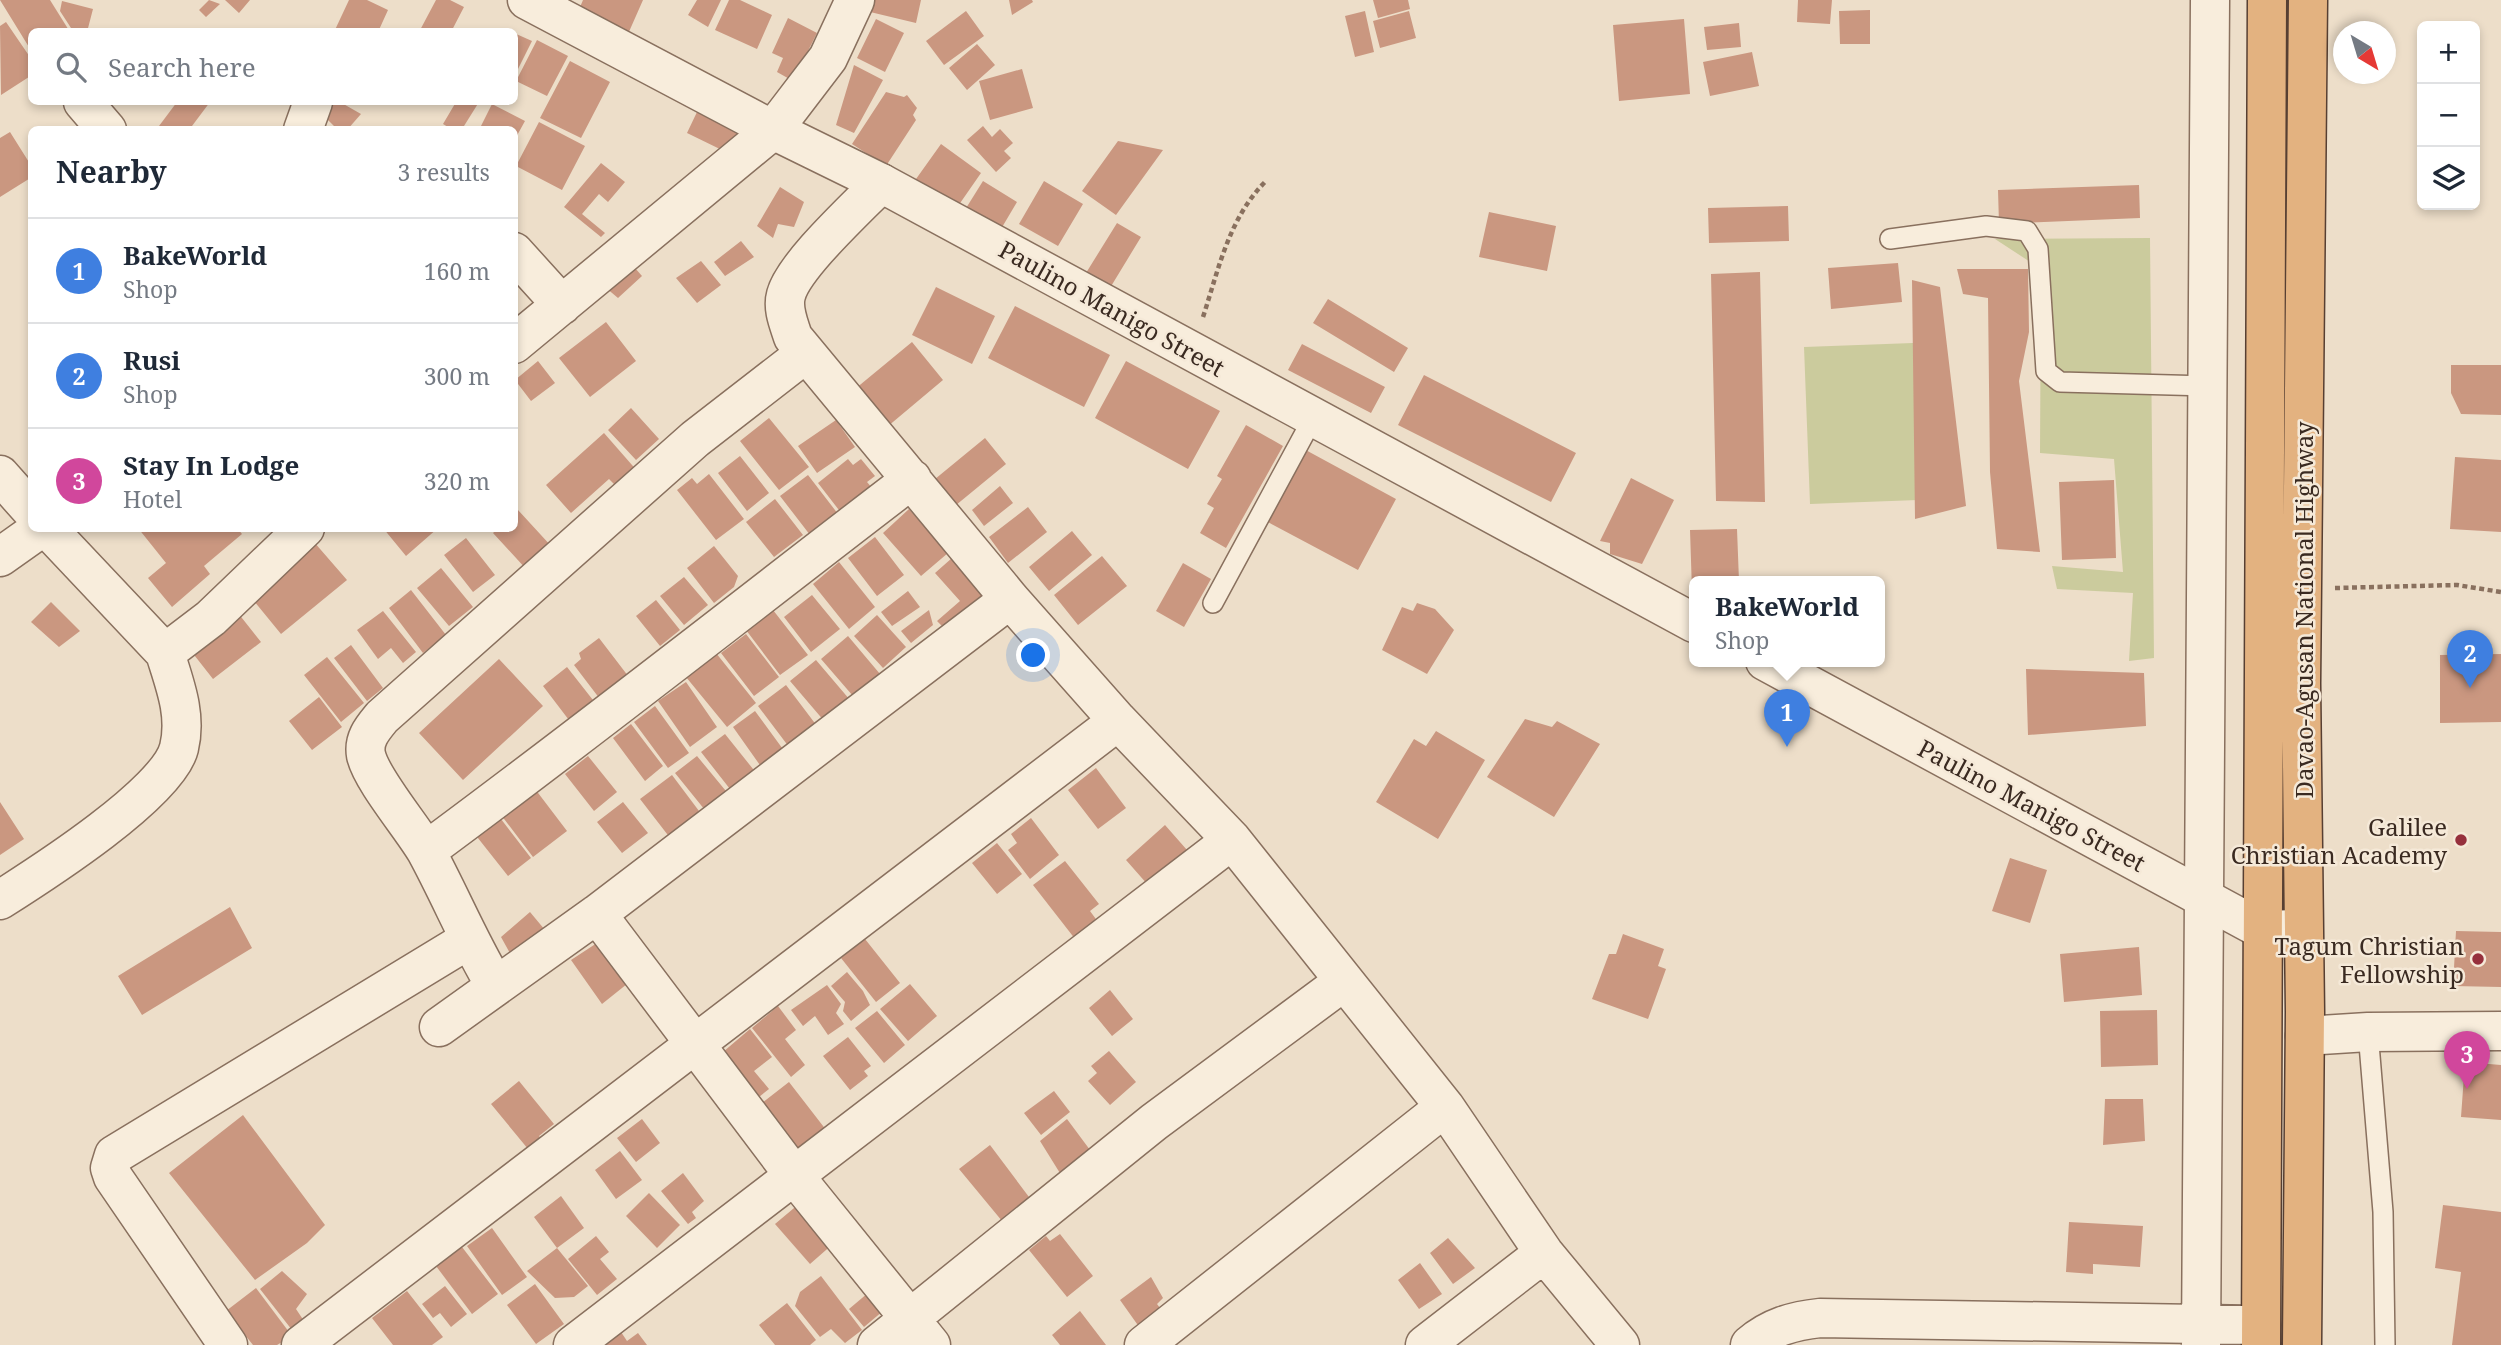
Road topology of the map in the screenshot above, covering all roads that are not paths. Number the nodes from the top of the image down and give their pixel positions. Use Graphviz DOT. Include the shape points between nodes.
graph roads {
  1 [pos="527,0"];
  2 [pos="855,0"];
  3 [pos="2210,0"];
  4 [pos="2267,0"];
  5 [pos="2308,0"];
  6 [pos="86,105"];
  7 [pos="312,105"];
  8 [pos="104,126"];
  9 [pos="304,126"];
  10 [pos="773,130"];
  11 [pos="881,183"];
  12 [pos="1890,239"];
  13 [pos="518,256"];
  14 [pos="562,304"];
  15 [pos="518,341"];
  16 [pos="806,353"];
  17 [pos="2208,386"];
  18 [pos="1313,418"];
  19 [pos="0,475"];
  20 [pos="912,479"];
  21 [pos="28,506"];
  22 [pos="35,532"];
  23 [pos="51,532"];
  24 [pos="301,532"];
  25 [pos="0,557"];
  26 [pos="1010,599"];
  27 [pos="1213,603"];
  28 [pos="1689,620"];
  29 [pos="165,653"];
  30 [pos="1776,667"];
  31 [pos="1118,721"];
  32 [pos="1232,840"];
  33 [pos="426,851"];
  34 [pos="2204,898"];
  35 [pos="0,900"];
  36 [pos="597,914"];
  37 [pos="2304,929"];
  38 [pos="2263,930"];
  39 [pos="468,940"];
  40 [pos="1343,982"];
  41 [pos="495,985"];
  42 [pos="439,1027"];
  43 [pos="2501,1031"];
  44 [pos="2368,1032"];
  45 [pos="2305,1036"];
  46 [pos="696,1042"];
  47 [pos="1444,1107"];
  48 [pos="793,1174"];
  49 [pos="1544,1254"];
  50 [pos="921,1333"];
  51 [pos="2201,1334"];
  52 [pos="2261,1335"];
  53 [pos="228,1345"];
  54 [pos="301,1345"];
  55 [pos="573,1345"];
  56 [pos="877,1345"];
  57 [pos="1144,1345"];
  58 [pos="1425,1345"];
  59 [pos="1620,1345"];
  60 [pos="1750,1345"];
  61 [pos="2302,1345"];
  62 [pos="2385,1345"];
  1 -- 10 [label="street, Paulino Manigo Street"];
  2 -- 10 [label="street" via="828,58"];
  3 -- 17 [label="street"];
  4 -- 38 [label="highway, Davao-Agusan National Highway"];
  5 -- 37 [label="highway, Davao-Agusan National Highway"];
  6 -- 8 [label="street"];
  7 -- 9 [label="street"];
  10 -- 11 [label="street, Paulino Manigo Street"];
  10 -- 14 [label="street"];
  11 -- 16 [label="street" via="811,258 787,291 788,322"];
  11 -- 18 [label="street, Paulino Manigo Street"];
  12 -- 17 [label="lane" via="1986,226 2027,231 2038,249 2046,371 2060,382"];
  13 -- 14 [label="street"];
  14 -- 15 [label="street"];
  16 -- 20 [label="street"];
  16 -- 33 [label="street" via="695,439 370,732 366,743 369,763"];
  17 -- 34 [label="street"];
  18 -- 27 [label="lane"];
  18 -- 28 [label="street, Paulino Manigo Street"];
  19 -- 21 [label="street"];
  20 -- 26 [label="street"];
  20 -- 33 [label="street"];
  22 -- 25 [label="street"];
  23 -- 29 [label="street"];
  24 -- 29 [label="street" via="211,618"];
  26 -- 31 [label="street"];
  26 -- 36 [label="street"];
  29 -- 35 [label="street" via="182,723 179,750 170,769 118,816"];
  30 -- 34 [label="street, Paulino Manigo Street"];
  31 -- 32 [label="street"];
  31 -- 46 [label="street"];
  32 -- 40 [label="street"];
  32 -- 48 [label="street"];
  33 -- 39 [label="street"];
  34 -- 38 [label="street, Paulino Manigo Street"];
  34 -- 51 [label="street"];
  36 -- 41 [label="street"];
  36 -- 46 [label="street"];
  37 -- 38 [label="street, Paulino Manigo Street"];
  37 -- 45 [label="highway, Davao-Agusan National Highway"];
  38 -- 52 [label="highway, Davao-Agusan National Highway"];
  39 -- 41 [label="street"];
  39 -- 53 [label="street" via="114,1155 113,1177"];
  40 -- 47 [label="street"];
  40 -- 50 [label="street" via="1154,1122"];
  41 -- 42 [label="street"];
  43 -- 44 [label="street"];
  44 -- 45 [label="street"];
  44 -- 62 [label="lane" via="2383,1212"];
  45 -- 61 [label="highway, Davao-Agusan National Highway"];
  46 -- 48 [label="street"];
  46 -- 54 [label="street"];
  47 -- 49 [label="street"];
  47 -- 57 [label="street"];
  48 -- 50 [label="street"];
  48 -- 55 [label="street"];
  49 -- 58 [label="street"];
  49 -- 59 [label="street"];
  50 -- 56 [label="street"];
  51 -- 52 [label="street"];
  51 -- 60 [label="street" via="1820,1318 1793,1321"];
}
